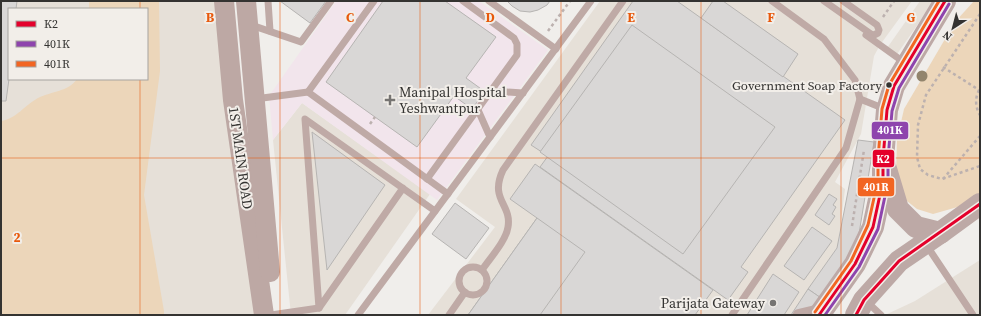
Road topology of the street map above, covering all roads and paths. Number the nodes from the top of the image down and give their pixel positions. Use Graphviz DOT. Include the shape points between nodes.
graph roads {
  1 [pos="224,1"];
  2 [pos="246,1"];
  3 [pos="268,1"];
  4 [pos="331,1"];
  5 [pos="374,1"];
  6 [pos="463,1"];
  7 [pos="489,1"];
  8 [pos="570,1"];
  9 [pos="591,1"];
  10 [pos="624,1"];
  11 [pos="772,1"];
  12 [pos="819,1"];
  13 [pos="824,1"];
  14 [pos="843,1"];
  15 [pos="894,1"];
  16 [pos="945,1"];
  17 [pos="980,14"];
  18 [pos="248,24"];
  19 [pos="877,25"];
  20 [pos="270,31"];
  21 [pos="542,39"];
  22 [pos="556,49"];
  23 [pos="907,64"];
  24 [pos="943,67"];
  25 [pos="979,89"];
  26 [pos="492,91"];
  27 [pos="308,92"];
  28 [pos="523,93"];
  29 [pos="244,99"];
  30 [pos="860,99"];
  31 [pos="478,110"];
  32 [pos="887,110"];
  33 [pos="980,116"];
  34 [pos="980,136"];
  35 [pos="490,137"];
  36 [pos="873,154"];
  37 [pos="980,166"];
  38 [pos="427,179"];
  39 [pos="942,179"];
  40 [pos="403,188"];
  41 [pos="448,194"];
  42 [pos="855,203"];
  43 [pos="980,204"];
  44 [pos="435,211"];
  45 [pos="933,239"];
  46 [pos="482,270"];
  47 [pos="465,292"];
  48 [pos="860,307"];
  49 [pos="319,308"];
  50 [pos="822,311"];
  51 [pos="264,315"];
  52 [pos="273,315"];
  53 [pos="358,315"];
  54 [pos="449,315"];
  55 [pos="732,315"];
  56 [pos="796,315"];
  57 [pos="880,315"];
  58 [pos="973,315"];
  1 -- 29 [label="main road, 1ST MAIN ROAD"];
  2 -- 18 [label="main road, 1ST MAIN ROAD"];
  3 -- 20 [label="lane"];
  4 -- 20 [label="lane" via="301,42"];
  5 -- 27 [label="lane"];
  6 -- 26 [label="lane" via="514,38 517,44 517,55"];
  7 -- 21 [label="lane"];
  8 -- 21 [label="path"];
  9 -- 22 [label="lane"];
  10 -- 46 [label="lane" via="503,170 498,191 508,215 508,227 505,237"];
  11 -- 30 [label="lane" via="824,39 855,80"];
  12 -- 23 [label="lane"];
  13 -- 19 [label="lane" via="871,34 878,33"];
  14 -- 19 [label="lane"];
  15 -- 19 [label="path"];
  16 -- 23 [label="main road"];
  17 -- 24 [label="path"];
  18 -- 20 [label="lane"];
  18 -- 29 [label="main road, 1ST MAIN ROAD"];
  21 -- 22 [label="lane"];
  22 -- 28 [label="lane"];
  23 -- 32 [label="main road" via="894,86"];
  24 -- 25 [label="path"];
  24 -- 39 [label="path" via="924,100 918,125 917,158 920,169 928,175"];
  25 -- 33 [label="path" via="976,106"];
  26 -- 28 [label="lane"];
  26 -- 31 [label="lane"];
  27 -- 29 [label="lane"];
  27 -- 38 [label="lane"];
  28 -- 35 [label="lane"];
  29 -- 51 [label="main road, 1ST MAIN ROAD"];
  29 -- 52 [label="main road, 1ST MAIN ROAD"];
  30 -- 32 [label="lane"];
  30 -- 55 [label="lane" via="846,148"];
  31 -- 35 [label="lane"];
  31 -- 38 [label="lane"];
  32 -- 36 [label="main road"];
  34 -- 39 [label="path"];
  35 -- 41 [label="lane"];
  36 -- 42 [label="path"];
  36 -- 45 [label="main road" via="898,210"];
  36 -- 50 [label="main road" via="883,181 873,227 855,264"];
  37 -- 39 [label="path"];
  38 -- 41 [label="lane"];
  40 -- 44 [label="lane"];
  40 -- 49 [label="lane"];
  40 -- 49 [label="lane" via="306,119"];
  41 -- 44 [label="lane"];
  43 -- 45 [label="main road"];
  44 -- 53 [label="lane"];
  45 -- 48 [label="main road" via="899,261"];
  45 -- 58 [label="lane"];
  46 -- 47 [label="lane" via="488,280 485,289 477,295"];
  46 -- 47 [label="lane" via="471,267 462,273 459,279"];
  47 -- 54 [label="lane"];
  48 -- 57 [label="lane"];
  49 -- 52 [label="lane"];
  50 -- 56 [label="lane"];
}
